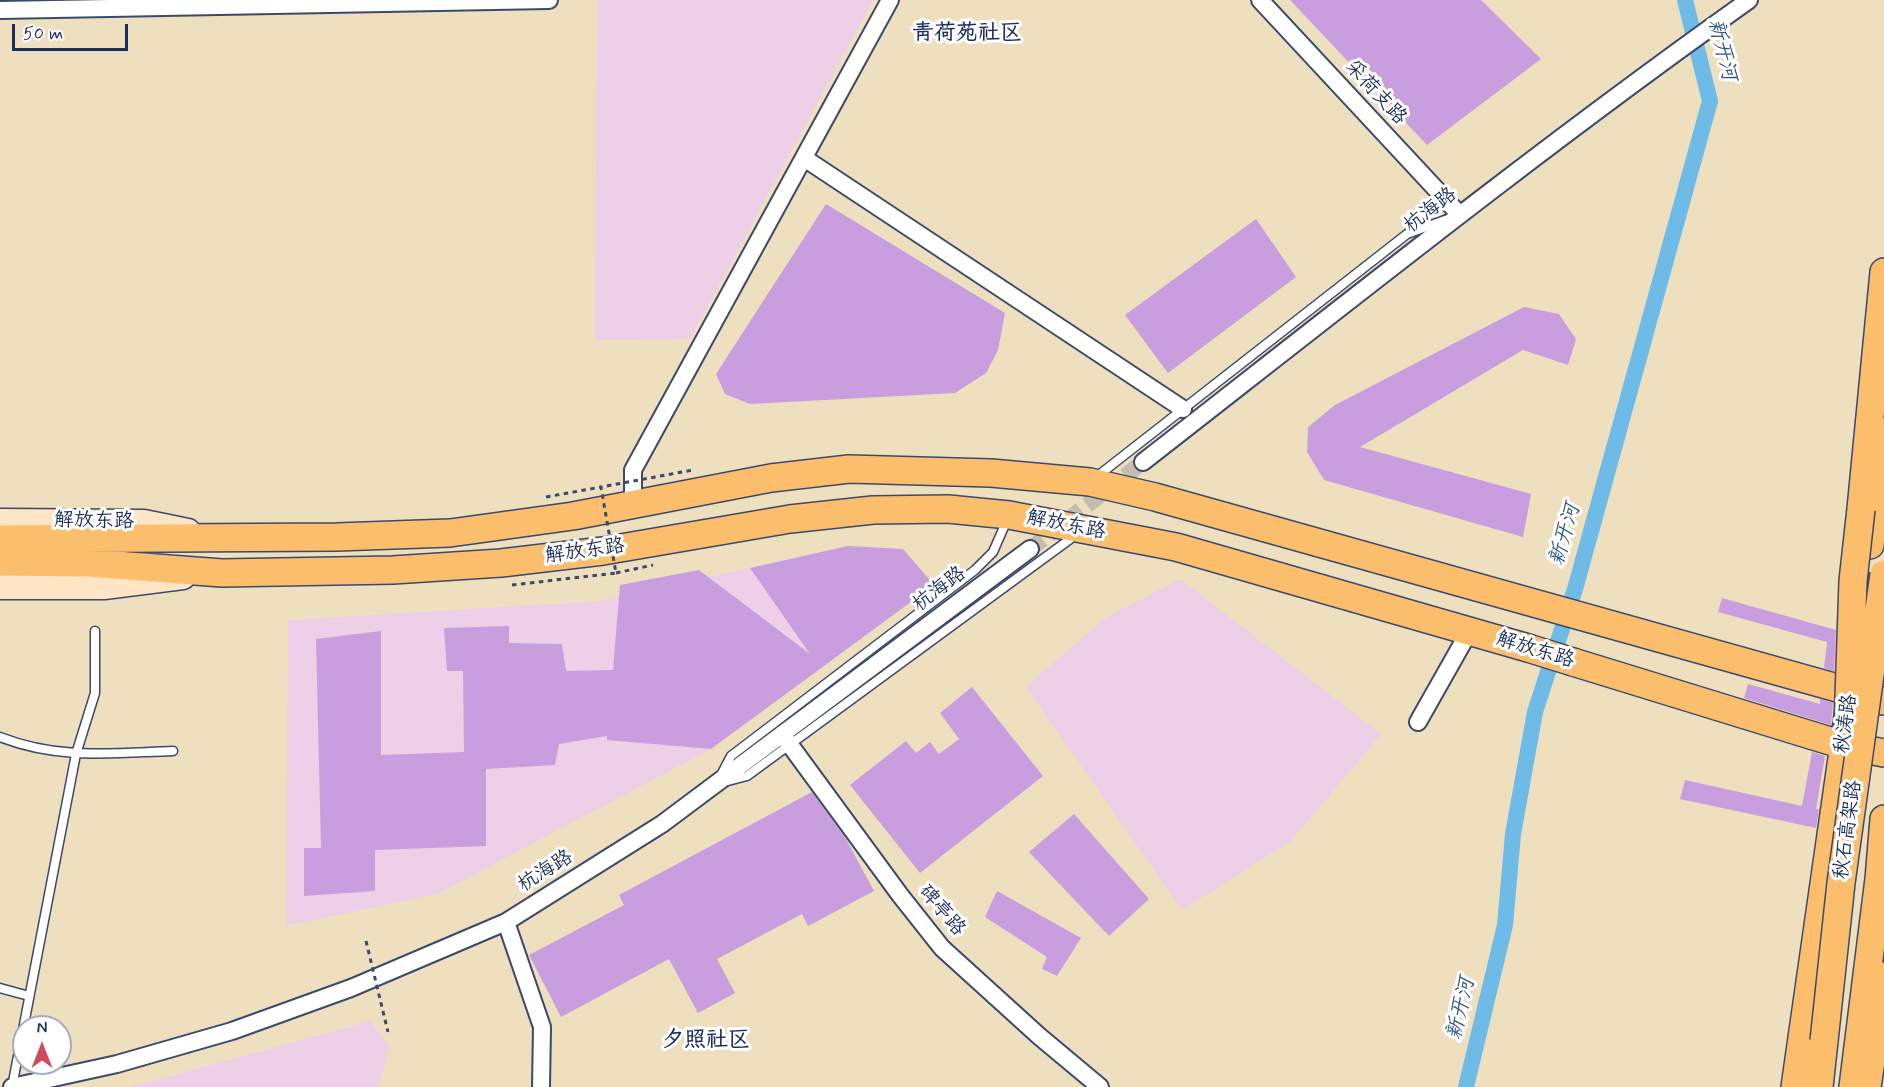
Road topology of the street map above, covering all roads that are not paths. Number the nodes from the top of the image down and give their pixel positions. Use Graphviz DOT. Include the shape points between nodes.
graph roads {
  1 [pos="549,0"];
  2 [pos="890,0"];
  3 [pos="1260,0"];
  4 [pos="1749,0"];
  5 [pos="0,10"];
  6 [pos="804,158"];
  7 [pos="1460,215"];
  8 [pos="1884,272"];
  9 [pos="1183,409"];
  10 [pos="1884,432"];
  11 [pos="1143,462"];
  12 [pos="1090,482"];
  13 [pos="633,505"];
  14 [pos="1009,515"];
  15 [pos="0,521"];
  16 [pos="1084,529"];
  17 [pos="223,538"];
  18 [pos="0,539"];
  19 [pos="1030,549"];
  20 [pos="0,562"];
  21 [pos="222,573"];
  22 [pos="1884,574"];
  23 [pos="0,588"];
  24 [pos="94,630"];
  25 [pos="1470,630"];
  26 [pos="1851,694"];
  27 [pos="1884,701"];
  28 [pos="1418,722"];
  29 [pos="0,737"];
  30 [pos="786,740"];
  31 [pos="1843,746"];
  32 [pos="173,751"];
  33 [pos="1884,753"];
  34 [pos="76,754"];
  35 [pos="716,784"];
  36 [pos="1884,819"];
  37 [pos="1881,867"];
  38 [pos="1841,882"];
  39 [pos="506,922"];
  40 [pos="1884,976"];
  41 [pos="0,988"];
  42 [pos="29,996"];
  43 [pos="12,1087"];
  44 [pos="541,1087"];
  45 [pos="1100,1087"];
  46 [pos="1795,1087"];
  47 [pos="1819,1087"];
  48 [pos="1853,1087"];
  49 [pos="1868,1087"];
  1 -- 5 [label="street"];
  2 -- 6 [label="street"];
  3 -- 7 [label="street, 采荷支路"];
  4 -- 7 [label="street, 杭海路" via="1678,49"];
  6 -- 9 [label="street"];
  6 -- 13 [label="street" via="633,470"];
  7 -- 9 [label="lane" via="1407,234"];
  7 -- 11 [label="street, 杭海路"];
  8 -- 38 [label="main road, bridge" via="1853,581"];
  9 -- 12 [label="lane"];
  10 -- 26 [label="main road, 秋涛路"];
  12 -- 13 [label="main road, 解放东路" via="991,473 849,469 771,478"];
  12 -- 26 [label="main road, 解放东路"];
  13 -- 17 [label="main road, 解放东路" via="450,533"];
  14 -- 16 [label="main road, 解放东路"];
  14 -- 21 [label="main road, 解放东路" via="948,509 873,510 501,563 393,570"];
  14 -- 35 [label="lane" via="993,552 975,570 731,756"];
  15 -- 17 [label="main road, 解放东路" via="144,522"];
  16 -- 25 [label="main road, 解放东路" via="1176,547"];
  16 -- 30 [label="lane"];
  17 -- 18 [label="main road, 解放东路"];
  19 -- 30 [label="street, 杭海路"];
  20 -- 21 [label="main road, 解放东路" via="89,563"];
  21 -- 23 [label="main road, 解放东路" via="104,587"];
  22 -- 38 [label="main road, 秋石高架路, bridge"];
  24 -- 34 [label="lane" via="94,693"];
  25 -- 28 [label="street"];
  25 -- 31 [label="main road, 解放东路, bridge"];
  26 -- 27 [label="main road, 解放东路"];
  26 -- 31 [label="main road, 秋涛路"];
  29 -- 34 [label="lane" via="25,747"];
  30 -- 35 [label="street, 杭海路"];
  30 -- 45 [label="street, 碑亭路" via="942,948"];
  31 -- 33 [label="main road, 解放东路"];
  31 -- 46 [label="main road, 秋涛路"];
  32 -- 34 [label="lane"];
  34 -- 42 [label="lane"];
  35 -- 39 [label="street, 杭海路" via="662,824"];
  36 -- 37 [label="main road, 秋石高架路"];
  37 -- 48 [label="main road, 秋石高架路"];
  38 -- 47 [label="main road, 秋石高架路, bridge"];
  39 -- 43 [label="street, 杭海路" via="351,988 232,1031 117,1064"];
  39 -- 44 [label="street" via="542,1027"];
  40 -- 49 [label="main road"];
  41 -- 42 [label="lane"];
  42 -- 43 [label="lane"];
}
